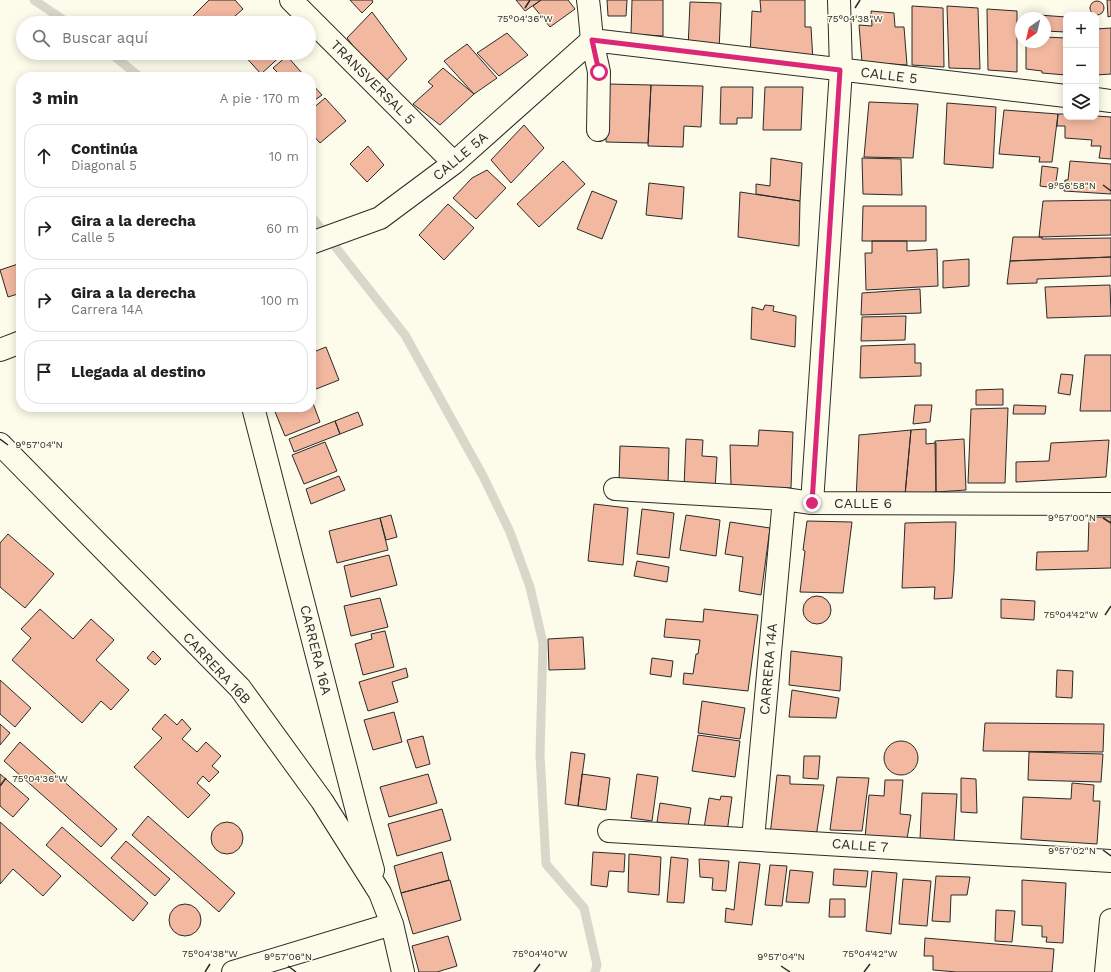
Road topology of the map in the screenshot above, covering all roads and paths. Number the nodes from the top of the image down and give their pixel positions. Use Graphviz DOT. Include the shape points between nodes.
graph roads {
  1 [pos="291,0"];
  2 [pos="588,0"];
  3 [pos="839,0"];
  4 [pos="307,16"];
  5 [pos="316,25"];
  6 [pos="592,40"];
  7 [pos="840,70"];
  8 [pos="1063,96"];
  9 [pos="1099,99"];
  10 [pos="1111,101"];
  11 [pos="598,130"];
  12 [pos="454,163"];
  13 [pos="316,241"];
  14 [pos="16,344"];
  15 [pos="0,350"];
  16 [pos="254,412"];
  17 [pos="0,444"];
  18 [pos="615,489"];
  19 [pos="784,498"];
  20 [pos="812,503"];
  21 [pos="1111,504"];
  22 [pos="609,830"];
  23 [pos="753,839"];
  24 [pos="1111,861"];
  25 [pos="380,893"];
  26 [pos="1111,920"];
  27 [pos="392,924"];
  28 [pos="233,972"];
  29 [pos="403,972"];
  30 [pos="1106,972"];
  1 -- 4 [label="street, TRANSVERSAL 5"];
  2 -- 6 [label="street"];
  3 -- 7 [label="street"];
  5 -- 12 [label="street, TRANSVERSAL 5"];
  6 -- 7 [label="street, CALLE 5"];
  6 -- 11 [label="street" via="599,72"];
  6 -- 12 [label="street, CALLE 5A"];
  7 -- 8 [label="street, CALLE 5"];
  7 -- 20 [label="street"];
  9 -- 10 [label="street"];
  12 -- 13 [label="street, CALLE 5A" via="380,218"];
  14 -- 15 [label="street"];
  16 -- 25 [label="street, CARRERA 16A"];
  17 -- 25 [label="street, CARRERA 16B" via="240,688 322,801"];
  18 -- 19 [label="street, CALLE 6"];
  19 -- 20 [label="street, CALLE 6"];
  19 -- 23 [label="street, CARRERA 14A"];
  20 -- 21 [label="street, CALLE 6"];
  22 -- 23 [label="street, CALLE 7"];
  23 -- 24 [label="street, CALLE 7"];
  25 -- 27 [label="street, CARRERA 16B"];
  26 -- 30 [label="street"];
  27 -- 28 [label="street"];
  27 -- 29 [label="street, CARRERA 16B"];
}
